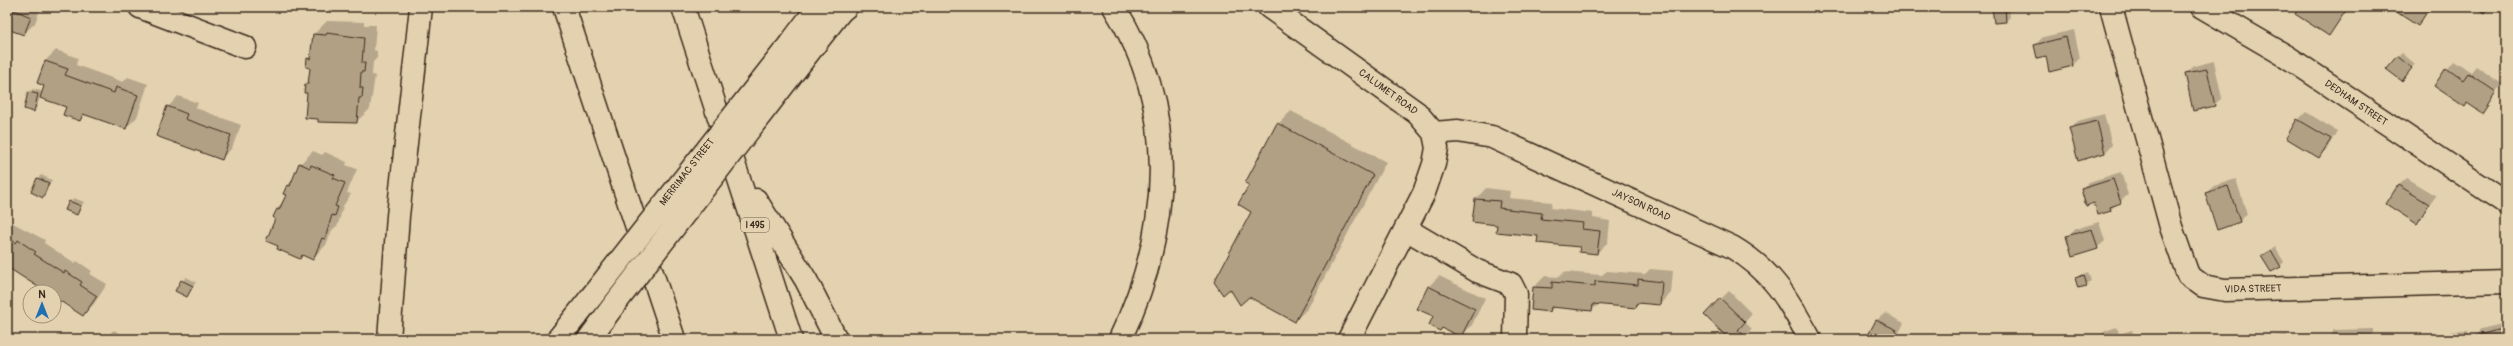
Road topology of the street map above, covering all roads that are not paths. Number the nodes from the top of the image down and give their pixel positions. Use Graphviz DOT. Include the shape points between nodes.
graph roads {
  1 [pos="140,7"];
  2 [pos="421,7"];
  3 [pos="564,7"];
  4 [pos="683,7"];
  5 [pos="818,7"];
  6 [pos="1114,7"];
  7 [pos="1269,7"];
  8 [pos="2110,7"];
  9 [pos="2202,7"];
  10 [pos="844,8"];
  11 [pos="244,47"];
  12 [pos="796,52"];
  13 [pos="1434,133"];
  14 [pos="737,169"];
  15 [pos="2506,203"];
  16 [pos="1406,229"];
  17 [pos="2506,282"];
  18 [pos="388,339"];
  19 [pos="558,339"];
  20 [pos="589,339"];
  21 [pos="674,339"];
  22 [pos="791,339"];
  23 [pos="836,339"];
  24 [pos="1120,339"];
  25 [pos="1348,339"];
  26 [pos="1515,339"];
  27 [pos="1810,339"];
  1 -- 11 [label="main road"];
  2 -- 18 [label="main road" via="398,216"];
  3 -- 21 [label="main road"];
  4 -- 14 [label="main road, I 495"];
  5 -- 12 [label="main road, MERRIMAC STREET"];
  6 -- 24 [label="main road" via="1143,60 1155,101 1161,150 1161,191 1156,232 1146,277"];
  7 -- 13 [label="main road, CALUMET ROAD" via="1417,113"];
  8 -- 17 [label="main road, VIDA STREET" via="2175,239 2188,275 2203,286 2226,290"];
  9 -- 15 [label="main road, DEDHAM STREET" via="2286,56"];
  10 -- 12 [label="main road, MERRIMAC STREET"];
  12 -- 19 [label="main road, MERRIMAC STREET, bridge"];
  12 -- 20 [label="main road, MERRIMAC STREET, bridge"];
  13 -- 16 [label="main road" via="1437,148 1434,164 1424,193"];
  13 -- 27 [label="main road, JAYSON ROAD" via="1458,131 1492,137 1732,247 1756,263 1776,282"];
  14 -- 22 [label="main road, I 495"];
  14 -- 23 [label="main road" via="806,280"];
  16 -- 25 [label="main road"];
  16 -- 26 [label="main road" via="1477,271 1511,284 1516,294"];
}
